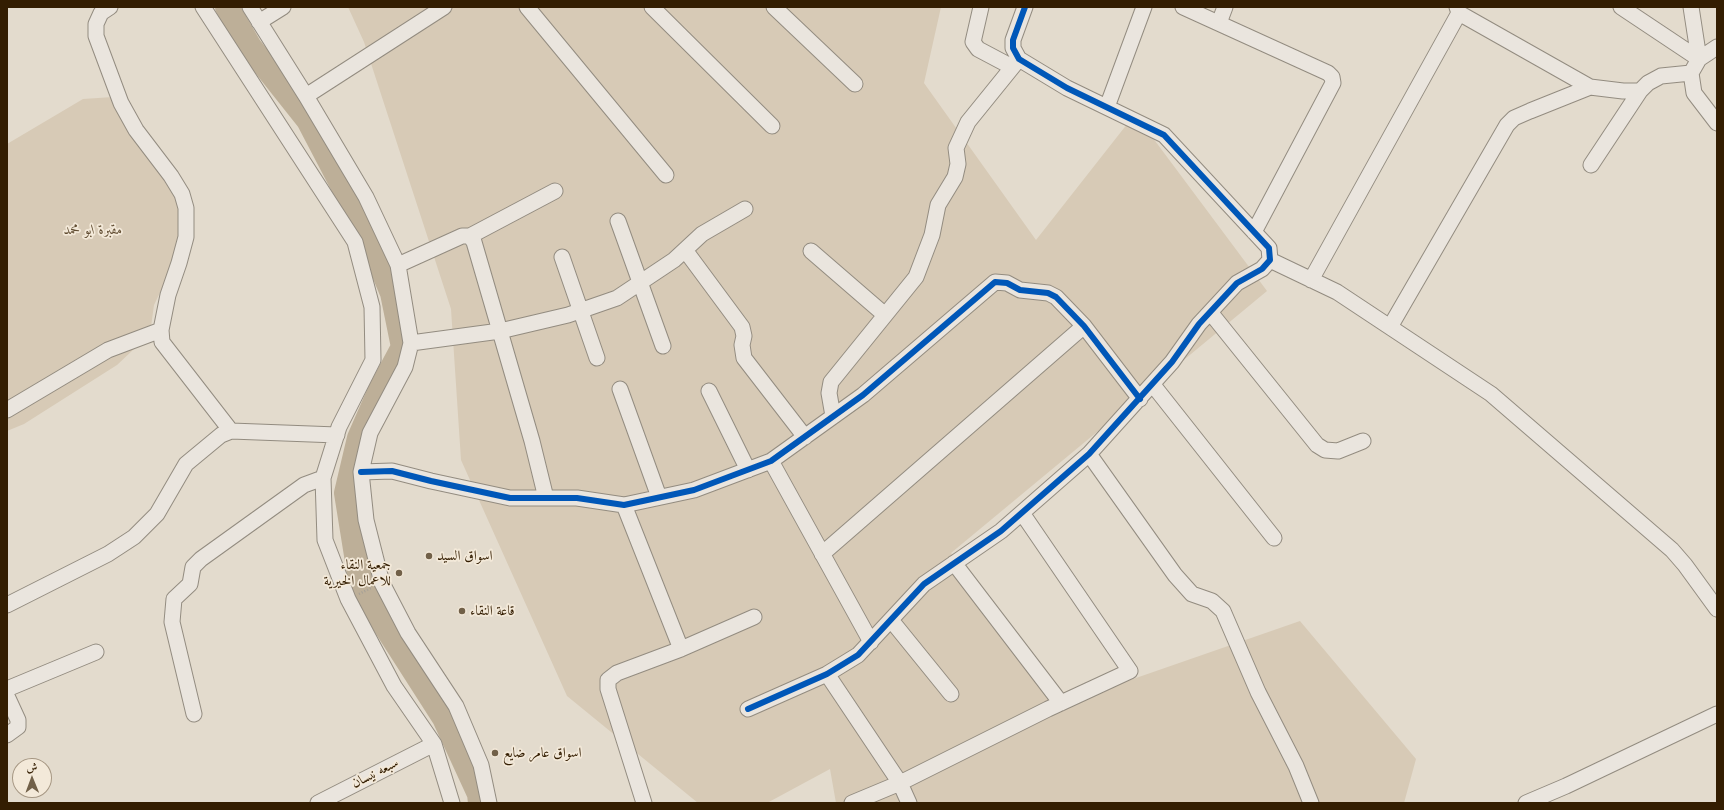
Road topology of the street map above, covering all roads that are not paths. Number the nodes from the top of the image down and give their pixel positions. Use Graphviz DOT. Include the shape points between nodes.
graph roads {
  1 [pos="110,7"];
  2 [pos="203,7"];
  3 [pos="250,7"];
  4 [pos="283,7"];
  5 [pos="444,7"];
  6 [pos="527,7"];
  7 [pos="652,7"];
  8 [pos="774,7"];
  9 [pos="981,7"];
  10 [pos="1025,7"];
  11 [pos="1144,7"];
  12 [pos="1183,7"];
  13 [pos="1225,7"];
  14 [pos="1621,7"];
  15 [pos="1691,7"];
  16 [pos="1458,10"];
  17 [pos="259,22"];
  18 [pos="1219,23"];
  19 [pos="1717,47"];
  20 [pos="1698,59"];
  21 [pos="1016,63"];
  22 [pos="1691,73"];
  23 [pos="855,84"];
  24 [pos="1590,87"];
  25 [pos="1640,91"];
  26 [pos="306,96"];
  27 [pos="1107,107"];
  28 [pos="1717,123"];
  29 [pos="772,126"];
  30 [pos="1591,165"];
  31 [pos="666,176"];
  32 [pos="555,191"];
  33 [pos="745,209"];
  34 [pos="618,221"];
  35 [pos="1254,232"];
  36 [pos="470,236"];
  37 [pos="685,250"];
  38 [pos="811,251"];
  39 [pos="562,257"];
  40 [pos="1270,260"];
  41 [pos="398,265"];
  42 [pos="1311,280"];
  43 [pos="640,283"];
  44 [pos="580,311"];
  45 [pos="1210,312"];
  46 [pos="885,315"];
  47 [pos="1084,326"];
  48 [pos="1390,327"];
  49 [pos="161,330"];
  50 [pos="500,331"];
  51 [pos="411,343"];
  52 [pos="663,346"];
  53 [pos="597,358"];
  54 [pos="1153,384"];
  55 [pos="620,389"];
  56 [pos="709,391"];
  57 [pos="1140,399"];
  58 [pos="7,410"];
  59 [pos="833,416"];
  60 [pos="231,431"];
  61 [pos="337,434"];
  62 [pos="805,437"];
  63 [pos="1363,441"];
  64 [pos="1089,454"];
  65 [pos="770,461"];
  66 [pos="748,470"];
  67 [pos="361,472"];
  68 [pos="323,478"];
  69 [pos="659,497"];
  70 [pos="546,498"];
  71 [pos="624,505"];
  72 [pos="1022,513"];
  73 [pos="1274,538"];
  74 [pos="822,554"];
  75 [pos="954,563"];
  76 [pos="7,605"];
  77 [pos="1717,608"];
  78 [pos="754,617"];
  79 [pos="891,620"];
  80 [pos="871,642"];
  81 [pos="681,649"];
  82 [pos="96,652"];
  83 [pos="827,674"];
  84 [pos="7,689"];
  85 [pos="952,694"];
  86 [pos="7,696"];
  87 [pos="1060,704"];
  88 [pos="748,709"];
  89 [pos="194,714"];
  90 [pos="1717,714"];
  91 [pos="7,735"];
  92 [pos="434,744"];
  93 [pos="900,783"];
  94 [pos="327,801"];
  95 [pos="452,803"];
  96 [pos="489,803"];
  97 [pos="644,803"];
  98 [pos="852,803"];
  99 [pos="909,803"];
  100 [pos="1311,803"];
  101 [pos="1526,803"];
  1 -- 49 [label="street" via="101,13 96,24 96,36 121,103 136,130 171,176 182,194 186,208 186,237 168,295"];
  2 -- 61 [label="street" via="355,242 372,308 373,360"];
  3 -- 17 [label="street"];
  4 -- 17 [label="street"];
  5 -- 26 [label="street"];
  6 -- 31 [label="street"];
  7 -- 29 [label="street"];
  8 -- 23 [label="street"];
  9 -- 21 [label="street" via="973,42 978,49"];
  10 -- 21 [label="street" via="1013,40"];
  11 -- 27 [label="street"];
  12 -- 18 [label="street"];
  13 -- 18 [label="street"];
  14 -- 20 [label="street"];
  15 -- 20 [label="street"];
  16 -- 24 [label="street"];
  16 -- 42 [label="street"];
  17 -- 26 [label="street"];
  18 -- 35 [label="street" via="1328,73 1333,82"];
  19 -- 20 [label="street"];
  20 -- 22 [label="street"];
  21 -- 27 [label="street"];
  21 -- 46 [label="street" via="968,122 956,148 958,164 955,177 938,204 932,235 916,277"];
  22 -- 25 [label="street" via="1661,76"];
  22 -- 28 [label="street" via="1694,93"];
  24 -- 25 [label="street"];
  24 -- 48 [label="street" via="1514,118 1507,125"];
  25 -- 30 [label="street"];
  26 -- 41 [label="street" via="366,198"];
  27 -- 35 [label="street" via="1164,135"];
  32 -- 36 [label="street"];
  33 -- 37 [label="street" via="702,234"];
  34 -- 43 [label="street"];
  35 -- 40 [label="street" via="1269,248"];
  36 -- 41 [label="street" via="462,236"];
  36 -- 50 [label="street" via="474,242"];
  37 -- 43 [label="street"];
  37 -- 62 [label="street" via="742,327 744,358"];
  38 -- 46 [label="street"];
  39 -- 44 [label="street"];
  40 -- 42 [label="street"];
  40 -- 45 [label="street" via="1262,269 1237,283"];
  41 -- 51 [label="street"];
  42 -- 48 [label="street" via="1337,292"];
  43 -- 44 [label="street" via="617,298"];
  43 -- 52 [label="street"];
  44 -- 50 [label="street"];
  44 -- 53 [label="street"];
  45 -- 54 [label="street"];
  45 -- 63 [label="street" via="1317,445 1325,450 1338,451"];
  46 -- 59 [label="street" via="830,382"];
  47 -- 57 [label="street"];
  47 -- 59 [label="street" via="1056,297 1048,293 1020,290 1007,283 994,282 863,395"];
  47 -- 74 [label="street"];
  48 -- 77 [label="street" via="1491,394 1672,550"];
  49 -- 58 [label="street" via="108,350"];
  49 -- 60 [label="street" via="162,342"];
  50 -- 51 [label="street"];
  50 -- 70 [label="street"];
  51 -- 67 [label="street" via="405,367 370,434"];
  54 -- 57 [label="street"];
  54 -- 73 [label="street"];
  55 -- 69 [label="street"];
  56 -- 66 [label="street"];
  57 -- 64 [label="street"];
  59 -- 62 [label="street"];
  60 -- 61 [label="street"];
  60 -- 76 [label="street" via="221,435 186,464 157,514 134,537 108,554"];
  61 -- 68 [label="street"];
  62 -- 65 [label="street"];
  64 -- 72 [label="street"];
  64 -- 100 [label="street" via="1175,575 1192,594 1212,601 1223,611"];
  65 -- 66 [label="street"];
  65 -- 74 [label="street"];
  66 -- 69 [label="street" via="694,490"];
  67 -- 70 [label="street" via="392,471 431,482 510,498"];
  67 -- 96 [label="street" via="366,520 382,583 408,633 456,706 481,765"];
  68 -- 89 [label="street" via="304,485 201,558 193,567 190,584 174,599 172,622"];
  68 -- 92 [label="street" via="325,540 348,599 394,686"];
  69 -- 71 [label="street"];
  70 -- 71 [label="street" via="577,498"];
  71 -- 81 [label="street"];
  72 -- 75 [label="street" via="1001,531"];
  72 -- 87 [label="street" via="1130,671"];
  74 -- 80 [label="street"];
  75 -- 79 [label="street" via="924,584"];
  75 -- 87 [label="street"];
  78 -- 81 [label="street"];
  79 -- 80 [label="street"];
  79 -- 85 [label="street"];
  80 -- 83 [label="street" via="858,655"];
  81 -- 97 [label="street" via="617,673 608,680 608,688"];
  82 -- 84 [label="street"];
  83 -- 88 [label="street"];
  83 -- 93 [label="street"];
  86 -- 91 [label="street" via="18,720 18,727"];
  87 -- 93 [label="street"];
  90 -- 101 [label="street"];
  92 -- 94 [label="street, سبعه نيسان"];
  92 -- 95 [label="street"];
  93 -- 98 [label="street"];
  93 -- 99 [label="street"];
}
